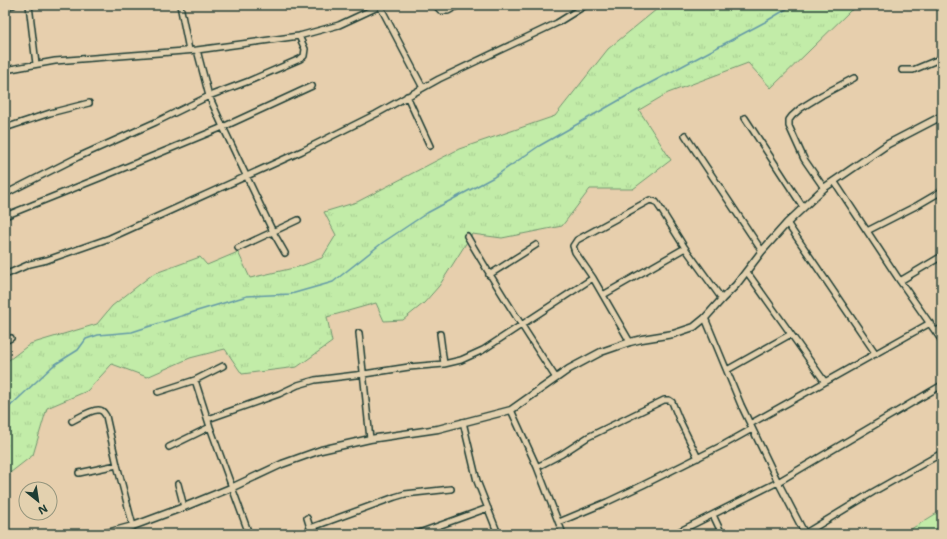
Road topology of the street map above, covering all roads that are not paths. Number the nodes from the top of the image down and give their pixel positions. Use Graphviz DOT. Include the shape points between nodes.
graph roads {
  1 [pos="13,5"];
  2 [pos="29,5"];
  3 [pos="180,5"];
  4 [pos="435,5"];
  5 [pos="459,5"];
  6 [pos="586,5"];
  7 [pos="381,6"];
  8 [pos="5,7"];
  9 [pos="299,36"];
  10 [pos="189,50"];
  11 [pos="197,50"];
  12 [pos="942,58"];
  13 [pos="36,64"];
  14 [pos="5,70"];
  15 [pos="902,70"];
  16 [pos="854,78"];
  17 [pos="312,86"];
  18 [pos="423,88"];
  19 [pos="209,96"];
  20 [pos="407,96"];
  21 [pos="89,103"];
  22 [pos="942,116"];
  23 [pos="745,118"];
  24 [pos="223,127"];
  25 [pos="5,128"];
  26 [pos="685,135"];
  27 [pos="430,146"];
  28 [pos="247,176"];
  29 [pos="834,181"];
  30 [pos="824,188"];
  31 [pos="942,191"];
  32 [pos="5,194"];
  33 [pos="803,207"];
  34 [pos="5,216"];
  35 [pos="298,220"];
  36 [pos="787,223"];
  37 [pos="867,231"];
  38 [pos="273,232"];
  39 [pos="467,236"];
  40 [pos="536,245"];
  41 [pos="238,248"];
  42 [pos="684,248"];
  43 [pos="762,250"];
  44 [pos="286,254"];
  45 [pos="942,256"];
  46 [pos="747,272"];
  47 [pos="5,275"];
  48 [pos="489,275"];
  49 [pos="593,278"];
  50 [pos="900,281"];
  51 [pos="602,295"];
  52 [pos="722,299"];
  53 [pos="705,318"];
  54 [pos="930,323"];
  55 [pos="521,325"];
  56 [pos="942,328"];
  57 [pos="936,331"];
  58 [pos="359,333"];
  59 [pos="440,334"];
  60 [pos="792,334"];
  61 [pos="11,338"];
  62 [pos="5,341"];
  63 [pos="942,341"];
  64 [pos="630,342"];
  65 [pos="876,354"];
  66 [pos="444,364"];
  67 [pos="223,366"];
  68 [pos="727,370"];
  69 [pos="364,374"];
  70 [pos="556,378"];
  71 [pos="195,380"];
  72 [pos="825,382"];
  73 [pos="942,385"];
  74 [pos="158,392"];
  75 [pos="511,410"];
  76 [pos="208,419"];
  77 [pos="72,421"];
  78 [pos="463,422"];
  79 [pos="751,426"];
  80 [pos="210,427"];
  81 [pos="370,439"];
  82 [pos="169,447"];
  83 [pos="942,452"];
  84 [pos="698,458"];
  85 [pos="117,465"];
  86 [pos="537,467"];
  87 [pos="79,473"];
  88 [pos="778,482"];
  89 [pos="178,484"];
  90 [pos="233,487"];
  91 [pos="451,490"];
  92 [pos="184,507"];
  93 [pos="488,508"];
  94 [pos="713,515"];
  95 [pos="307,518"];
  96 [pos="559,522"];
  97 [pos="132,526"];
  98 [pos="310,528"];
  99 [pos="103,534"];
  100 [pos="249,534"];
  101 [pos="312,534"];
  102 [pos="416,534"];
  103 [pos="498,534"];
  104 [pos="563,534"];
  105 [pos="674,534"];
  106 [pos="722,534"];
  107 [pos="805,534"];
  1 -- 8 [label="street"];
  2 -- 13 [label="street"];
  3 -- 10 [label="street"];
  4 -- 5 [label="street" via="441,11 448,11"];
  6 -- 18 [label="street" via="557,23"];
  7 -- 9 [label="street" via="339,25"];
  7 -- 18 [label="street"];
  9 -- 11 [label="street"];
  9 -- 19 [label="street" via="305,50 304,56 300,59"];
  10 -- 11 [label="street"];
  10 -- 13 [label="street"];
  11 -- 19 [label="street"];
  12 -- 15 [label="street" via="913,70"];
  13 -- 14 [label="street"];
  16 -- 30 [label="street" via="801,108 789,120 789,126 804,159"];
  17 -- 24 [label="street"];
  18 -- 20 [label="street"];
  19 -- 24 [label="street"];
  19 -- 32 [label="street"];
  20 -- 27 [label="street"];
  20 -- 28 [label="street" via="302,152"];
  21 -- 25 [label="street"];
  22 -- 29 [label="street" via="888,144"];
  23 -- 33 [label="street"];
  24 -- 28 [label="street"];
  24 -- 34 [label="street"];
  26 -- 43 [label="street"];
  28 -- 38 [label="street"];
  28 -- 47 [label="street" via="110,238 30,264"];
  29 -- 30 [label="street"];
  29 -- 37 [label="street"];
  30 -- 33 [label="street"];
  31 -- 37 [label="street"];
  33 -- 36 [label="street"];
  35 -- 38 [label="street"];
  36 -- 43 [label="street"];
  36 -- 65 [label="street"];
  37 -- 50 [label="street"];
  38 -- 41 [label="street"];
  38 -- 44 [label="street"];
  39 -- 48 [label="street"];
  40 -- 48 [label="street"];
  42 -- 49 [label="street" via="656,202 650,200 577,240 573,246 575,252"];
  42 -- 51 [label="street"];
  42 -- 52 [label="street"];
  43 -- 46 [label="street"];
  45 -- 50 [label="street"];
  46 -- 52 [label="street"];
  46 -- 60 [label="street"];
  48 -- 55 [label="street"];
  49 -- 51 [label="street"];
  49 -- 55 [label="street"];
  50 -- 54 [label="street"];
  51 -- 64 [label="street"];
  52 -- 53 [label="street"];
  53 -- 64 [label="street" via="694,327 673,334"];
  53 -- 68 [label="street"];
  54 -- 57 [label="street"];
  54 -- 65 [label="street"];
  55 -- 66 [label="street" via="483,350"];
  55 -- 70 [label="street"];
  56 -- 57 [label="street"];
  57 -- 63 [label="street"];
  58 -- 69 [label="street"];
  59 -- 66 [label="street"];
  60 -- 68 [label="street"];
  60 -- 72 [label="street"];
  61 -- 62 [label="street"];
  64 -- 70 [label="street" via="601,352"];
  65 -- 72 [label="street"];
  66 -- 69 [label="street"];
  67 -- 71 [label="street"];
  68 -- 79 [label="street"];
  69 -- 76 [label="street" via="315,380"];
  69 -- 81 [label="street"];
  70 -- 75 [label="street"];
  71 -- 74 [label="street"];
  71 -- 76 [label="street"];
  72 -- 79 [label="street"];
  73 -- 88 [label="street"];
  75 -- 78 [label="street"];
  75 -- 86 [label="street"];
  76 -- 80 [label="street"];
  77 -- 85 [label="street" via="94,411 104,412"];
  78 -- 81 [label="street" via="438,429"];
  78 -- 93 [label="street" via="477,481"];
  79 -- 84 [label="street"];
  79 -- 88 [label="street"];
  80 -- 82 [label="street"];
  80 -- 90 [label="street"];
  81 -- 90 [label="street" via="321,450 282,464"];
  83 -- 107 [label="street"];
  84 -- 86 [label="street" via="672,402 664,400 588,437"];
  84 -- 96 [label="street"];
  85 -- 87 [label="street"];
  85 -- 97 [label="street"];
  86 -- 96 [label="street"];
  88 -- 94 [label="street"];
  88 -- 107 [label="street"];
  89 -- 92 [label="street"];
  90 -- 92 [label="street"];
  90 -- 100 [label="street"];
  91 -- 98 [label="street" via="404,494"];
  92 -- 97 [label="street"];
  93 -- 102 [label="street"];
  93 -- 103 [label="street"];
  94 -- 105 [label="street"];
  94 -- 106 [label="street"];
  95 -- 98 [label="street"];
  96 -- 104 [label="street"];
  97 -- 99 [label="street"];
  98 -- 101 [label="street"];
}
